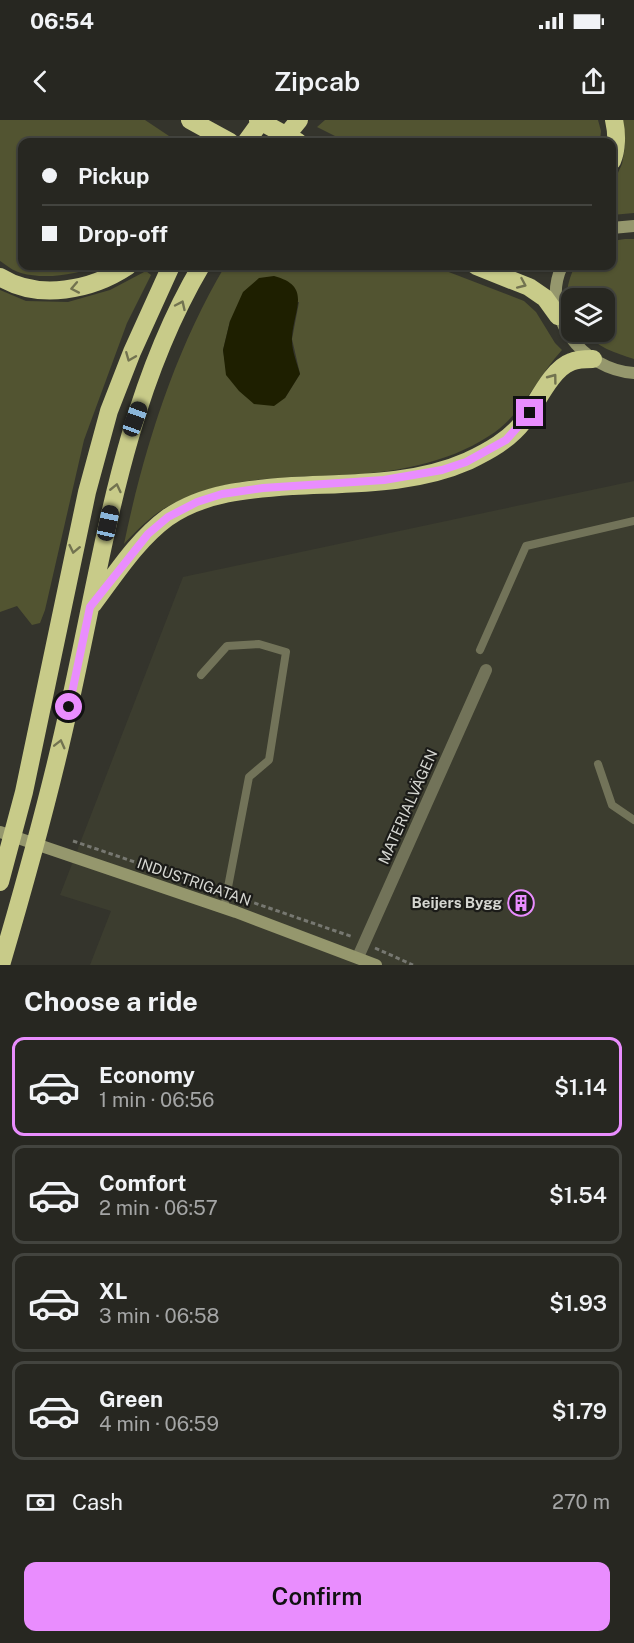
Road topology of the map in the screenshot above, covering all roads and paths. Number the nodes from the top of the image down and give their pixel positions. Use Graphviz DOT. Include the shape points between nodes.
graph roads {
  1 [pos="190,120"];
  2 [pos="260,120"];
  3 [pos="299,120"];
  4 [pos="614,120"];
  5 [pos="223,138"];
  6 [pos="249,138"];
  7 [pos="284,138"];
  8 [pos="291,138"];
  9 [pos="616,138"];
  10 [pos="634,226"];
  11 [pos="616,228"];
  12 [pos="121,270"];
  13 [pos="169,270"];
  14 [pos="199,270"];
  15 [pos="486,270"];
  16 [pos="560,270"];
  17 [pos="0,277"];
  18 [pos="558,316"];
  19 [pos="593,358"];
  20 [pos="634,373"];
  21 [pos="634,521"];
  22 [pos="90,607"];
  23 [pos="480,650"];
  24 [pos="486,670"];
  25 [pos="201,675"];
  26 [pos="598,764"];
  27 [pos="634,820"];
  28 [pos="0,832"];
  29 [pos="0,882"];
  30 [pos="224,908"];
  31 [pos="358,957"];
  32 [pos="1,965"];
  33 [pos="376,965"];
  1 -- 5 [label="highway"];
  2 -- 6 [label="highway"];
  2 -- 8 [label="highway"];
  3 -- 7 [label="highway"];
  4 -- 9 [label="highway"];
  10 -- 11 [label="street"];
  12 -- 17 [label="highway, one-way" via="95,284 67,290 36,290"];
  13 -- 29 [label="highway, one-way" via="132,352 87,492 24,792"];
  22 -- 14 [label="highway, one-way" via="117,480 135,419 156,360"];
  15 -- 18 [label="highway, one-way" via="539,293"];
  16 -- 18 [label="street" via="555,300"];
  18 -- 19 [label="street" via="567,333"];
  19 -- 20 [label="street" via="611,368"];
  22 -- 19 [label="highway, one-way" via="148,534 168,517 197,502 263,488 407,477 466,462 506,440 564,366"];
  21 -- 23 [label="lane" via="526,546"];
  32 -- 22 [label="highway, one-way" via="46,801"];
  24 -- 31 [label="street, MATERIALVÄGEN"];
  25 -- 30 [label="lane" via="227,646 260,644 286,652 269,760 249,777"];
  26 -- 27 [label="lane" via="612,805"];
  28 -- 30 [label="street, INDUSTRIGATAN"];
  30 -- 31 [label="street, INDUSTRIGATAN"];
  31 -- 33 [label="street, INDUSTRIGATAN"];
}
